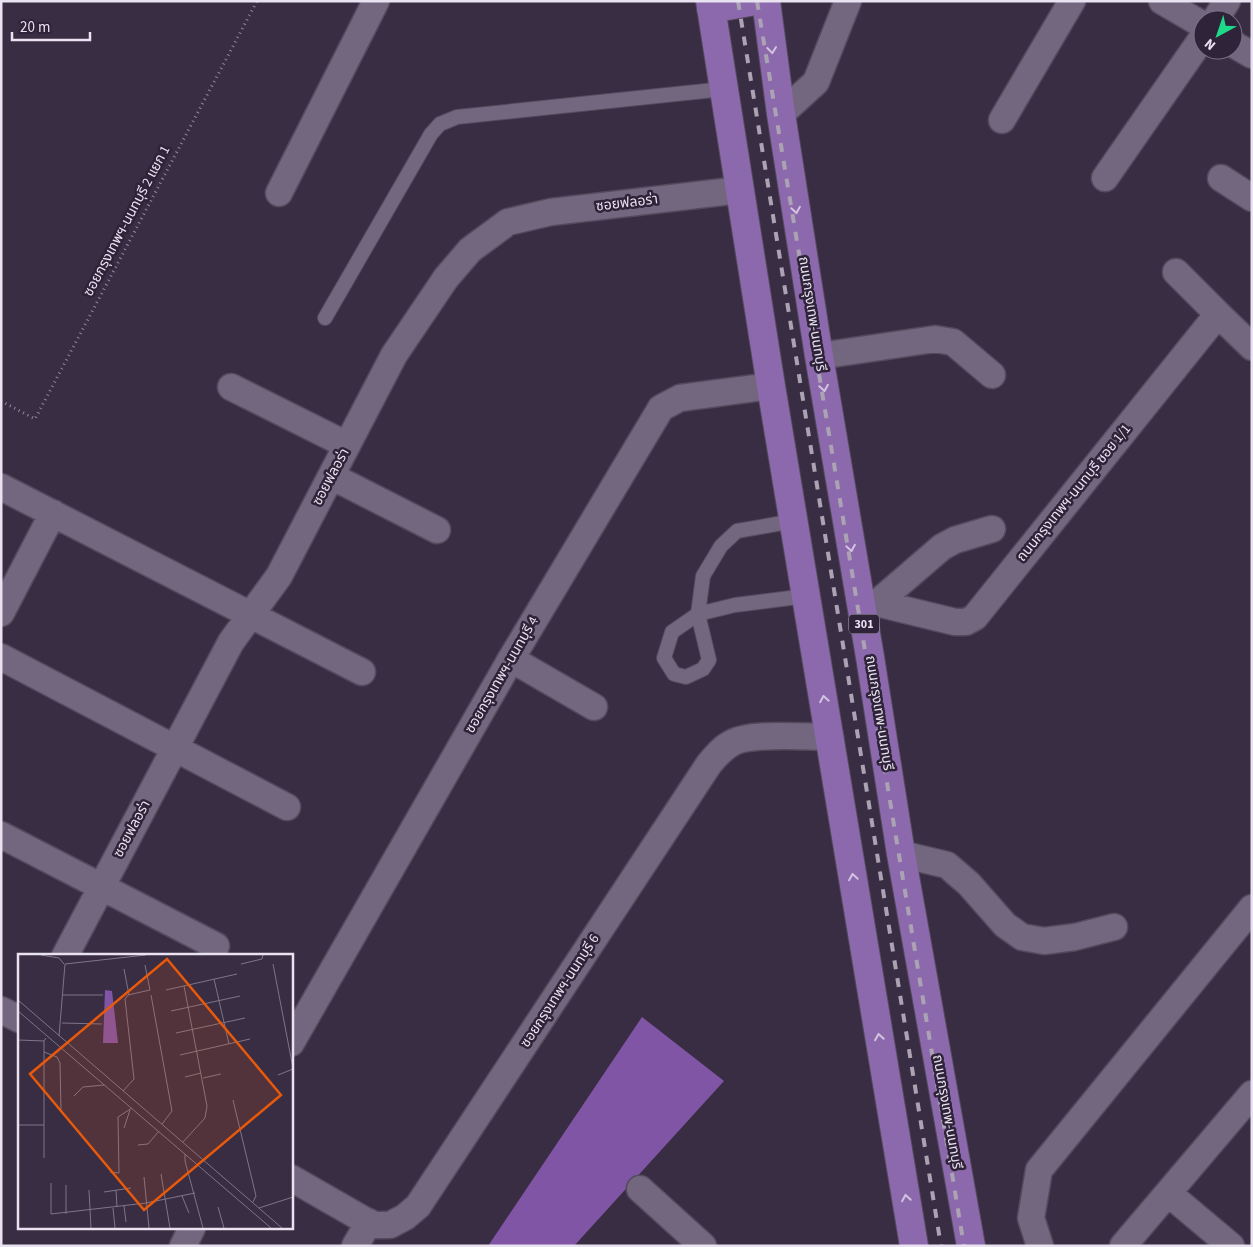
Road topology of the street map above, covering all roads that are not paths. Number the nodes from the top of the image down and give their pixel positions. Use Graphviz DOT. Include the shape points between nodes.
graph roads {
  1 [pos="376,1"];
  2 [pos="755,1"];
  3 [pos="766,1"];
  4 [pos="848,1"];
  5 [pos="1072,1"];
  6 [pos="1162,1"];
  7 [pos="711,5"];
  8 [pos="1193,19"];
  9 [pos="1193,51"];
  10 [pos="724,88"];
  11 [pos="781,114"];
  12 [pos="1002,120"];
  13 [pos="1105,178"];
  14 [pos="1222,178"];
  15 [pos="740,190"];
  16 [pos="279,193"];
  17 [pos="1252,198"];
  18 [pos="1176,272"];
  19 [pos="1218,314"];
  20 [pos="325,318"];
  21 [pos="1252,347"];
  22 [pos="819,356"];
  23 [pos="992,375"];
  24 [pos="771,386"];
  25 [pos="231,387"];
  26 [pos="348,445"];
  27 [pos="331,476"];
  28 [pos="1,487"];
  29 [pos="52,513"];
  30 [pos="794,521"];
  31 [pos="992,529"];
  32 [pos="437,530"];
  33 [pos="806,596"];
  34 [pos="869,603"];
  35 [pos="1,613"];
  36 [pos="252,615"];
  37 [pos="1,657"];
  38 [pos="510,659"];
  39 [pos="362,672"];
  40 [pos="594,707"];
  41 [pos="830,737"];
  42 [pos="175,748"];
  43 [pos="287,807"];
  44 [pos="1,835"];
  45 [pos="901,854"];
  46 [pos="102,887"];
  47 [pos="1252,908"];
  48 [pos="1114,927"];
  49 [pos="216,946"];
  50 [pos="66,954"];
  51 [pos="1,1010"];
  52 [pos="18,1018"];
  53 [pos="292,1042"];
  54 [pos="1252,1094"];
  55 [pos="292,1179"];
  56 [pos="640,1189"];
  57 [pos="1168,1193"];
  58 [pos="369,1222"];
  59 [pos="191,1230"];
  60 [pos="183,1246"];
  61 [pos="355,1246"];
  62 [pos="703,1246"];
  63 [pos="914,1246"];
  64 [pos="971,1246"];
  65 [pos="1040,1246"];
  66 [pos="1123,1246"];
  67 [pos="1231,1246"];
  1 -- 16 [label="street"];
  2 -- 7 [label="main road"];
  3 -- 11 [label="main road, ถนนกรุงเทพ-นนทบุรี / 301, one-way"];
  4 -- 11 [label="street" via="816,82"];
  5 -- 12 [label="street"];
  6 -- 8 [label="street"];
  7 -- 10 [label="main road"];
  9 -- 13 [label="street"];
  10 -- 15 [label="main road"];
  10 -- 20 [label="lane" via="457,117 440,124 431,134"];
  11 -- 22 [label="main road, ถนนกรุงเทพ-นนทบุรี / 301, one-way"];
  14 -- 17 [label="street"];
  15 -- 24 [label="main road"];
  15 -- 26 [label="street, ซอยฟลอร่า" via="551,212 508,222 470,250 446,278 394,355"];
  18 -- 19 [label="street"];
  19 -- 21 [label="street"];
  19 -- 34 [label="street, ถนนกรุงเทพฯ-นนทบุรี ซอย 1/1" via="975,617 966,622 955,622"];
  22 -- 23 [label="street" via="935,339 953,342"];
  22 -- 34 [label="main road, ถนนกรุงเทพ-นนทบุรี / 301, one-way"];
  24 -- 30 [label="main road"];
  24 -- 38 [label="street, ซอยกรุงเทพฯ-นนทบุรี 4" via="680,398 661,408"];
  25 -- 26 [label="street"];
  26 -- 27 [label="street, ซอยฟลอร่า"];
  27 -- 32 [label="street"];
  27 -- 36 [label="street, ซอยฟลอร่า" via="279,576"];
  28 -- 29 [label="street"];
  29 -- 35 [label="street"];
  29 -- 36 [label="street"];
  30 -- 33 [label="main road"];
  30 -- 33 [label="lane" via="737,531 721,546 703,576 698,614 735,605"];
  31 -- 34 [label="street" via="942,547"];
  41 -- 33 [label="main road, one-way"];
  34 -- 45 [label="main road, ถนนกรุงเทพ-นนทบุรี / 301"];
  36 -- 39 [label="street"];
  36 -- 42 [label="street, ซอยฟลอร่า" via="231,642"];
  37 -- 42 [label="street"];
  38 -- 40 [label="street"];
  38 -- 53 [label="street, ซอยกรุงเทพฯ-นนทบุรี 4"];
  41 -- 58 [label="street, ซอยกรุงเทพฯ-นนทบุรี 6" via="761,736 734,741 721,749 418,1206 390,1225"];
  63 -- 41 [label="main road, one-way"];
  42 -- 43 [label="street"];
  42 -- 46 [label="street, ซอยฟลอร่า"];
  44 -- 46 [label="street"];
  45 -- 48 [label="street" via="947,865 970,884 1004,925 1022,937 1044,942"];
  45 -- 64 [label="main road, ถนนกรุงเทพ-นนทบุรี / 301"];
  46 -- 49 [label="street"];
  46 -- 50 [label="street, ซอยฟลอร่า"];
  47 -- 65 [label="street" via="1039,1170 1031,1218"];
  51 -- 52 [label="street"];
  54 -- 57 [label="street"];
  55 -- 58 [label="street, ซอยกรุงเทพฯ-นนทบุรี 6"];
  56 -- 62 [label="street"];
  57 -- 66 [label="street"];
  57 -- 67 [label="street"];
  58 -- 61 [label="street"];
  59 -- 60 [label="street"];
}
